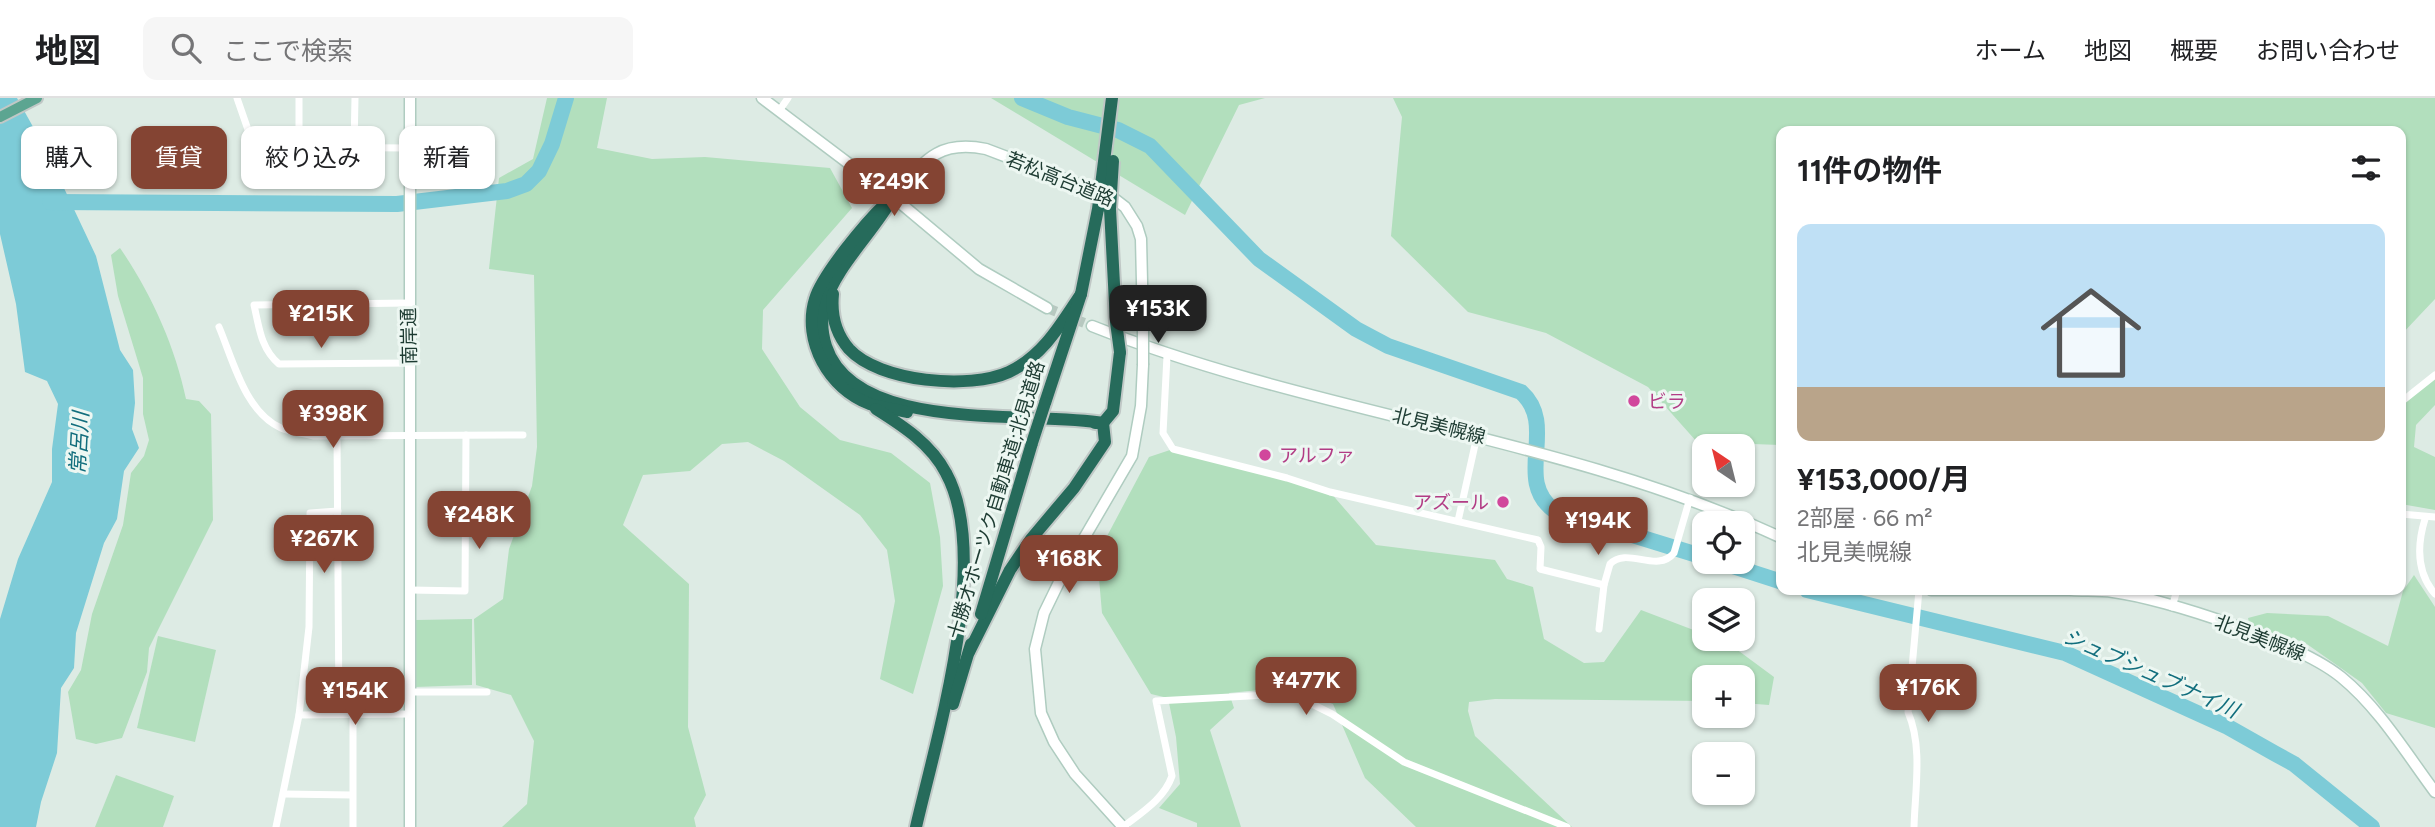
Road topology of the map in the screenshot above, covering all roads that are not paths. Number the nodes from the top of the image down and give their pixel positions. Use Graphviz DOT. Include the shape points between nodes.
graph roads {
  1 [pos="37,98"];
  2 [pos="237,98"];
  3 [pos="299,98"];
  4 [pos="355,98"];
  5 [pos="410,98"];
  6 [pos="762,98"];
  7 [pos="788,98"];
  8 [pos="1114,98"];
  9 [pos="779,110"];
  10 [pos="0,117"];
  11 [pos="247,126"];
  12 [pos="299,126"];
  13 [pos="354,126"];
  14 [pos="409,126"];
  15 [pos="409,189"];
  16 [pos="893,197"];
  17 [pos="1104,209"];
  18 [pos="833,287"];
  19 [pos="1081,294"];
  20 [pos="408,303"];
  21 [pos="1047,309"];
  22 [pos="1092,326"];
  23 [pos="219,327"];
  24 [pos="1167,356"];
  25 [pos="410,363"];
  26 [pos="2435,375"];
  27 [pos="2406,398"];
  28 [pos="868,403"];
  29 [pos="1103,423"];
  30 [pos="410,434"];
  31 [pos="466,435"];
  32 [pos="523,435"];
  33 [pos="337,436"];
  34 [pos="1477,436"];
  35 [pos="1690,498"];
  36 [pos="338,511"];
  37 [pos="2406,515"];
  38 [pos="2435,517"];
  39 [pos="2425,519"];
  40 [pos="1458,521"];
  41 [pos="1776,535"];
  42 [pos="1604,585"];
  43 [pos="411,590"];
  44 [pos="2435,594"];
  45 [pos="1918,595"];
  46 [pos="2126,595"];
  47 [pos="2176,595"];
  48 [pos="2172,607"];
  49 [pos="1600,629"];
  50 [pos="969,652"];
  51 [pos="410,692"];
  52 [pos="487,692"];
  53 [pos="339,713"];
  54 [pos="353,713"];
  55 [pos="299,715"];
  56 [pos="410,715"];
  57 [pos="2435,792"];
  58 [pos="284,794"];
  59 [pos="352,795"];
  60 [pos="276,827"];
  61 [pos="353,827"];
  62 [pos="410,827"];
  63 [pos="916,827"];
  64 [pos="1123,827"];
  65 [pos="1567,827"];
  66 [pos="1914,827"];
  1 -- 10 [label="main road"];
  2 -- 11 [label="street"];
  3 -- 12 [label="street"];
  4 -- 13 [label="street"];
  5 -- 14 [label="main road, 南岸通"];
  6 -- 9 [label="main road"];
  7 -- 9 [label="street"];
  8 -- 17 [label="highway, 十勝オホーツク自動車道;北見道路, bridge"];
  9 -- 16 [label="main road"];
  15 -- 20 [label="main road, 南岸通"];
  16 -- 18 [label="highway"];
  16 -- 21 [label="main road" via="979,269"];
  16 -- 28 [label="highway" via="870,218 821,285 811,319 814,346 828,372"];
  16 -- 64 [label="main road, 若松高台道路, bridge" via="928,158 948,147 986,149 1112,197 1132,215 1141,239 1142,406 1132,456 1062,576 1044,613 1035,649 1041,713 1054,742 1075,774"];
  17 -- 19 [label="highway, 十勝オホーツク自動車道;北見道路"];
  17 -- 29 [label="highway, bridge" via="1120,352 1113,411"];
  18 -- 19 [label="highway" via="836,328 849,349 864,361 892,373 956,382 1007,373 1030,360"];
  18 -- 29 [label="highway" via="822,319 829,355 854,383 877,395 951,414"];
  19 -- 50 [label="highway, 十勝オホーツク自動車道;北見道路, bridge"];
  20 -- 25 [label="main road, 南岸通"];
  20 -- 25 [label="street" via="254,305 260,334 279,364"];
  22 -- 24 [label="main road, 北見美幌線"];
  23 -- 33 [label="street" via="250,400 263,416 281,428"];
  24 -- 34 [label="main road, 北見美幌線"];
  24 -- 40 [label="street" via="1163,433 1172,449"];
  25 -- 30 [label="main road, 南岸通"];
  26 -- 27 [label="street"];
  28 -- 29 [label="highway" via="945,421 1012,426"];
  28 -- 63 [label="highway" via="918,438 945,471 958,500 962,524 959,635"];
  29 -- 50 [label="highway" via="1105,442 1010,570"];
  30 -- 31 [label="street"];
  30 -- 33 [label="street"];
  30 -- 43 [label="main road, 南岸通"];
  31 -- 32 [label="street"];
  31 -- 43 [label="street" via="465,590"];
  33 -- 36 [label="street"];
  34 -- 35 [label="main road, 北見美幌線"];
  34 -- 40 [label="street"];
  35 -- 41 [label="main road, 北見美幌線"];
  35 -- 42 [label="street" via="1674,553 1662,562 1614,559"];
  36 -- 53 [label="street"];
  36 -- 55 [label="street" via="310,513 309,627"];
  37 -- 39 [label="street"];
  38 -- 39 [label="street"];
  39 -- 44 [label="street" via="2418,541 2419,561"];
  40 -- 42 [label="street" via="1538,540 1540,569"];
  42 -- 49 [label="street"];
  43 -- 51 [label="main road, 南岸通"];
  45 -- 66 [label="street" via="1908,712 1916,745"];
  46 -- 48 [label="main road, 北見美幌線"];
  47 -- 48 [label="street"];
  48 -- 57 [label="main road, 北見美幌線" via="2318,660 2369,704"];
  50 -- 63 [label="highway, 十勝オホーツク自動車道;北見道路"];
  51 -- 52 [label="street"];
  51 -- 56 [label="main road, 南岸通"];
  53 -- 54 [label="street"];
  53 -- 55 [label="street"];
  54 -- 56 [label="street"];
  54 -- 59 [label="street"];
  55 -- 58 [label="street"];
  56 -- 62 [label="main road, 南岸通"];
  58 -- 59 [label="street"];
  58 -- 60 [label="street"];
  59 -- 61 [label="street"];
  64 -- 65 [label="street" via="1150,806 1172,776 1156,701 1284,694 1332,713 1404,762"];
}
